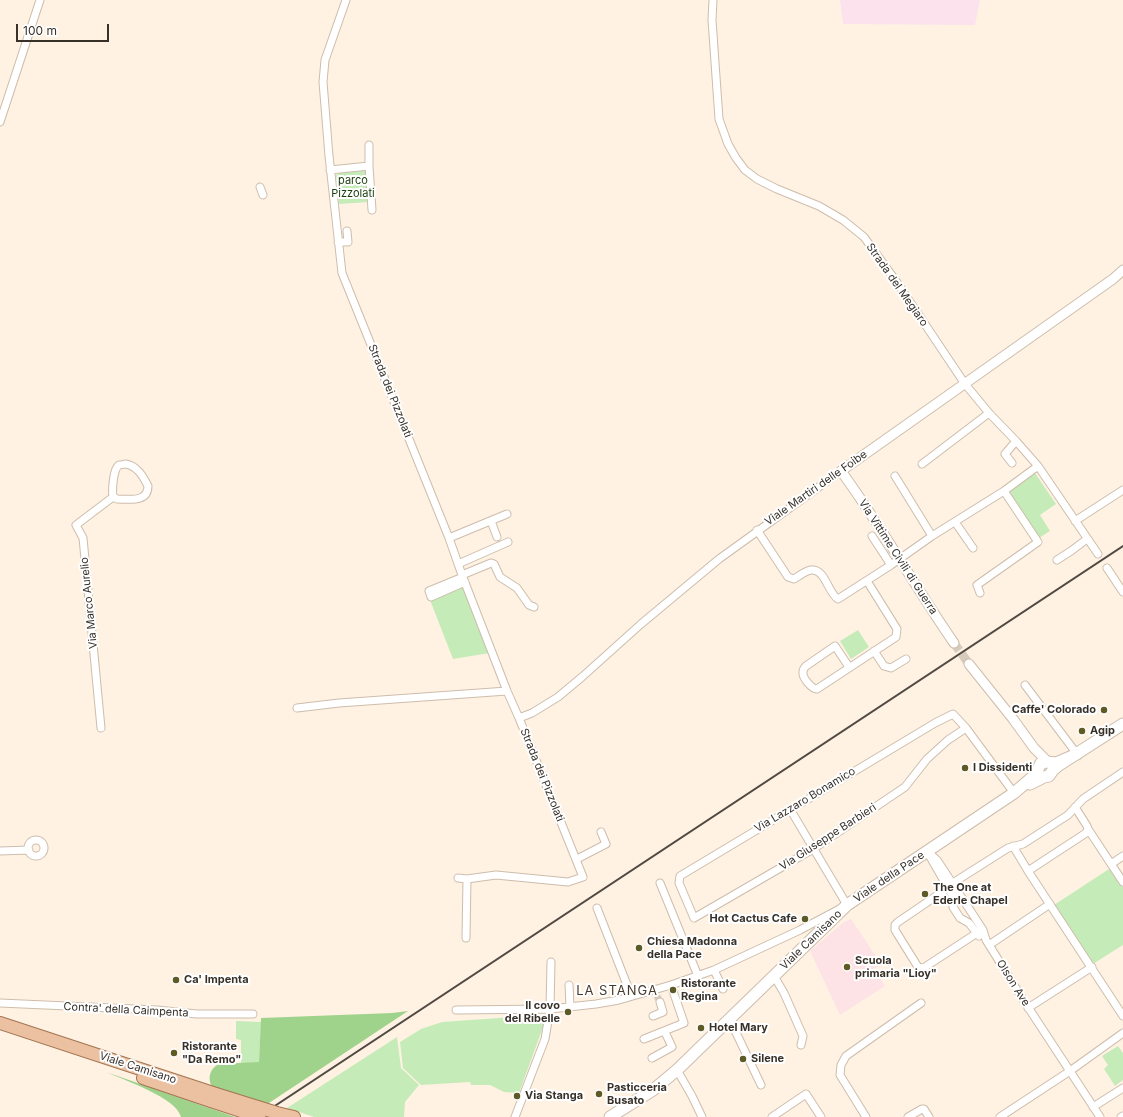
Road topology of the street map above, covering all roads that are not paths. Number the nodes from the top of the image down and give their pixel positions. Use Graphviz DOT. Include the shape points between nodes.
graph roads {
  1 [pos="40,0"];
  2 [pos="346,0"];
  3 [pos="713,0"];
  4 [pos="0,122"];
  5 [pos="369,145"];
  6 [pos="370,166"];
  7 [pos="330,170"];
  8 [pos="260,186"];
  9 [pos="263,195"];
  10 [pos="372,210"];
  11 [pos="347,231"];
  12 [pos="338,242"];
  13 [pos="1123,270"];
  14 [pos="965,384"];
  15 [pos="989,413"];
  16 [pos="1016,441"];
  17 [pos="1012,463"];
  18 [pos="922,464"];
  19 [pos="1038,466"];
  20 [pos="841,471"];
  21 [pos="895,476"];
  22 [pos="1123,490"];
  23 [pos="1004,491"];
  24 [pos="113,497"];
  25 [pos="507,514"];
  26 [pos="491,521"];
  27 [pos="1075,521"];
  28 [pos="955,522"];
  29 [pos="757,530"];
  30 [pos="872,536"];
  31 [pos="932,536"];
  32 [pos="498,537"];
  33 [pos="449,538"];
  34 [pos="1087,539"];
  35 [pos="508,542"];
  36 [pos="973,548"];
  37 [pos="1098,554"];
  38 [pos="900,559"];
  39 [pos="1057,560"];
  40 [pos="458,564"];
  41 [pos="891,565"];
  42 [pos="1107,568"];
  43 [pos="463,578"];
  44 [pos="867,581"];
  45 [pos="429,591"];
  46 [pos="1123,592"];
  47 [pos="980,593"];
  48 [pos="534,607"];
  49 [pos="954,644"];
  50 [pos="874,651"];
  51 [pos="906,658"];
  52 [pos="969,664"];
  53 [pos="849,667"];
  54 [pos="1025,685"];
  55 [pos="507,691"];
  56 [pos="297,708"];
  57 [pos="519,718"];
  58 [pos="1123,724"];
  59 [pos="101,728"];
  60 [pos="966,728"];
  61 [pos="1077,754"];
  62 [pos="1045,768"];
  63 [pos="1123,772"];
  64 [pos="1014,793"];
  65 [pos="1075,807"];
  66 [pos="790,809"];
  67 [pos="1088,829"];
  68 [pos="601,832"];
  69 [pos="1013,846"];
  70 [pos="29,850"];
  71 [pos="813,850"];
  72 [pos="0,851"];
  73 [pos="927,851"];
  74 [pos="1123,856"];
  75 [pos="577,859"];
  76 [pos="1111,864"];
  77 [pos="1028,871"];
  78 [pos="458,878"];
  79 [pos="467,879"];
  80 [pos="1123,882"];
  81 [pos="660,883"];
  82 [pos="952,888"];
  83 [pos="686,899"];
  84 [pos="1050,904"];
  85 [pos="847,905"];
  86 [pos="597,908"];
  87 [pos="977,933"];
  88 [pos="466,938"];
  89 [pos="987,942"];
  90 [pos="551,962"];
  91 [pos="1092,967"];
  92 [pos="714,970"];
  93 [pos="698,976"];
  94 [pos="774,976"];
  95 [pos="569,985"];
  96 [pos="671,985"];
  97 [pos="722,989"];
  98 [pos="657,995"];
  99 [pos="631,996"];
  100 [pos="0,1003"];
  101 [pos="922,1003"];
  102 [pos="570,1006"];
  103 [pos="1028,1008"];
  104 [pos="550,1009"];
  105 [pos="456,1010"];
  106 [pos="253,1014"];
  107 [pos="653,1016"];
  108 [pos="1123,1016"];
  109 [pos="730,1020"];
  110 [pos="0,1023"];
  111 [pos="0,1030"];
  112 [pos="665,1032"];
  113 [pos="1123,1033"];
  114 [pos="644,1039"];
  115 [pos="801,1045"];
  116 [pos="652,1058"];
  117 [pos="677,1070"];
  118 [pos="1070,1071"];
  119 [pos="761,1085"];
  120 [pos="1123,1088"];
  121 [pos="214,1098"];
  122 [pos="1093,1107"];
  123 [pos="282,1115"];
  124 [pos="259,1117"];
  125 [pos="294,1117"];
  126 [pos="515,1117"];
  127 [pos="610,1117"];
  128 [pos="702,1117"];
  129 [pos="772,1117"];
  130 [pos="821,1117"];
  131 [pos="866,1117"];
  132 [pos="908,1117"];
  133 [pos="929,1117"];
  134 [pos="1000,1117"];
  135 [pos="1100,1117"];
  1 -- 4 [label="street"];
  2 -- 7 [label="street, Strada dei Pizzolati" via="325,60 323,88"];
  3 -- 14 [label="street, Strada del Megiaro" via="712,20 719,119 736,158 745,170 757,179 819,206 843,220 864,238"];
  5 -- 6 [label="street"];
  6 -- 7 [label="street"];
  6 -- 10 [label="street"];
  7 -- 12 [label="street, Strada dei Pizzolati"];
  8 -- 9 [label="street"];
  11 -- 12 [label="street" via="348,242"];
  12 -- 33 [label="street, Strada dei Pizzolati" via="342,273"];
  13 -- 14 [label="street, Viale Martiri delle Foibe"];
  14 -- 15 [label="street, Strada del Megiaro"];
  14 -- 20 [label="street, Viale Martiri delle Foibe"];
  15 -- 16 [label="street, Strada del Megiaro"];
  15 -- 18 [label="street"];
  16 -- 17 [label="street" via="1005,454"];
  16 -- 19 [label="street, Strada del Megiaro"];
  19 -- 23 [label="street"];
  19 -- 27 [label="street, Strada del Megiaro"];
  20 -- 29 [label="street, Viale Martiri delle Foibe"];
  20 -- 38 [label="street, Via Vittime Civili di Guerra"];
  21 -- 31 [label="street"];
  22 -- 27 [label="street"];
  23 -- 28 [label="street"];
  23 -- 47 [label="street" via="1038,542 977,585"];
  24 -- 24 [label="street" via="116,469 120,465 132,465 148,486 146,494 140,499"];
  24 -- 59 [label="street, Via Marco Aurelio" via="76,525 83,538"];
  25 -- 26 [label="street"];
  26 -- 32 [label="street"];
  26 -- 33 [label="street"];
  27 -- 34 [label="street, Strada del Megiaro"];
  28 -- 31 [label="street"];
  28 -- 36 [label="street"];
  29 -- 44 [label="street" via="788,577 794,578 815,570 822,574 832,594 838,599"];
  29 -- 57 [label="street, Viale Martiri delle Foibe" via="719,558 558,697"];
  30 -- 41 [label="street"];
  31 -- 38 [label="street"];
  33 -- 40 [label="street, Strada dei Pizzolati"];
  34 -- 37 [label="street, Strada del Megiaro"];
  34 -- 39 [label="street"];
  35 -- 40 [label="street"];
  38 -- 41 [label="street"];
  38 -- 49 [label="street, Via Vittime Civili di Guerra"];
  40 -- 43 [label="street, Strada dei Pizzolati"];
  41 -- 44 [label="street"];
  42 -- 46 [label="street"];
  43 -- 45 [label="street" via="431,597"];
  43 -- 48 [label="street" via="491,563 494,564 500,577 518,588 529,605"];
  43 -- 55 [label="street, Strada dei Pizzolati"];
  44 -- 50 [label="street" via="898,632 896,637"];
  50 -- 51 [label="street" via="884,666 891,668"];
  50 -- 53 [label="street"];
  52 -- 62 [label="street" via="1013,719"];
  53 -- 53 [label="street" via="835,646 806,666 803,674 812,688 817,689"];
  54 -- 61 [label="street"];
  55 -- 56 [label="street" via="337,700"];
  55 -- 57 [label="street, Strada dei Pizzolati"];
  57 -- 75 [label="street, Strada dei Pizzolati"];
  58 -- 61 [label="main road, Viale della Pace"];
  60 -- 64 [label="street"];
  60 -- 66 [label="street, Via Lazzaro Bonamico" via="953,714"];
  60 -- 71 [label="street, Via Giuseppe Barbieri" via="927,759 905,787"];
  61 -- 62 [label="main road, Viale della Pace"];
  62 -- 64 [label="main road, Viale della Pace"];
  63 -- 65 [label="street"];
  64 -- 73 [label="main road, Viale della Pace"];
  65 -- 67 [label="street"];
  65 -- 69 [label="street" via="1068,815 1023,844"];
  66 -- 71 [label="street"];
  66 -- 83 [label="street, Via Lazzaro Bonamico" via="680,876 679,883"];
  67 -- 76 [label="street"];
  67 -- 77 [label="street" via="1086,833"];
  68 -- 75 [label="street" via="606,844"];
  69 -- 77 [label="street"];
  69 -- 82 [label="street" via="956,881"];
  70 -- 72 [label="street"];
  71 -- 83 [label="street, Via Giuseppe Barbieri" via="694,918"];
  71 -- 85 [label="street"];
  73 -- 82 [label="street, Olson Ave" via="937,860"];
  73 -- 85 [label="main road, Viale della Pace"];
  74 -- 76 [label="street"];
  75 -- 79 [label="street, Strada dei Pizzolati" via="583,877 568,882 496,875"];
  76 -- 80 [label="street"];
  77 -- 84 [label="street"];
  78 -- 79 [label="street"];
  79 -- 88 [label="street"];
  81 -- 93 [label="street"];
  82 -- 87 [label="street" via="955,900 953,907 960,918 969,923"];
  82 -- 87 [label="street" via="898,922 895,930 921,968"];
  82 -- 89 [label="street, Olson Ave" via="983,930"];
  84 -- 89 [label="street"];
  84 -- 91 [label="street"];
  85 -- 92 [label="street, Viale della Pace"];
  85 -- 94 [label="main road, Viale Camisano"];
  86 -- 99 [label="street"];
  87 -- 89 [label="street"];
  89 -- 103 [label="street, Olson Ave"];
  90 -- 104 [label="street"];
  91 -- 103 [label="street"];
  91 -- 108 [label="street"];
  92 -- 93 [label="street, Viale della Pace"];
  92 -- 97 [label="street"];
  93 -- 96 [label="street, Viale della Pace"];
  94 -- 109 [label="main road, Viale Camisano"];
  94 -- 115 [label="street, Viale Camisano" via="803,1036"];
  95 -- 102 [label="street"];
  96 -- 98 [label="street, Viale della Pace"];
  96 -- 112 [label="street" via="684,1023"];
  98 -- 99 [label="street, Viale della Pace"];
  98 -- 107 [label="street" via="663,1012"];
  99 -- 102 [label="street, Viale della Pace" via="619,1000"];
  100 -- 106 [label="street, Contra' della Caimpenta" via="197,1014"];
  101 -- 131 [label="street" via="846,1056 841,1065 840,1076"];
  102 -- 104 [label="street, Viale della Pace"];
  103 -- 118 [label="street, Olson Ave"];
  104 -- 105 [label="street, Viale della Pace"];
  104 -- 126 [label="street" via="545,1039"];
  109 -- 117 [label="main road, Viale Camisano"];
  109 -- 119 [label="street"];
  110 -- 121 [label="main road, Viale Camisano"];
  111 -- 121 [label="main road, Viale Camisano"];
  112 -- 114 [label="street"];
  112 -- 116 [label="street" via="672,1047"];
  113 -- 118 [label="street"];
  117 -- 127 [label="main road, Viale Camisano" via="653,1090"];
  117 -- 128 [label="street"];
  118 -- 122 [label="street, Olson Ave"];
  118 -- 134 [label="street"];
  120 -- 122 [label="street"];
  121 -- 123 [label="main road, Viale Camisano, bridge"];
  121 -- 124 [label="main road, Viale Camisano, bridge"];
  122 -- 135 [label="street, Olson Ave"];
  123 -- 125 [label="main road, Viale Camisano"];
  129 -- 130 [label="street" via="806,1094"];
  132 -- 133 [label="street" via="924,1109"];
}
